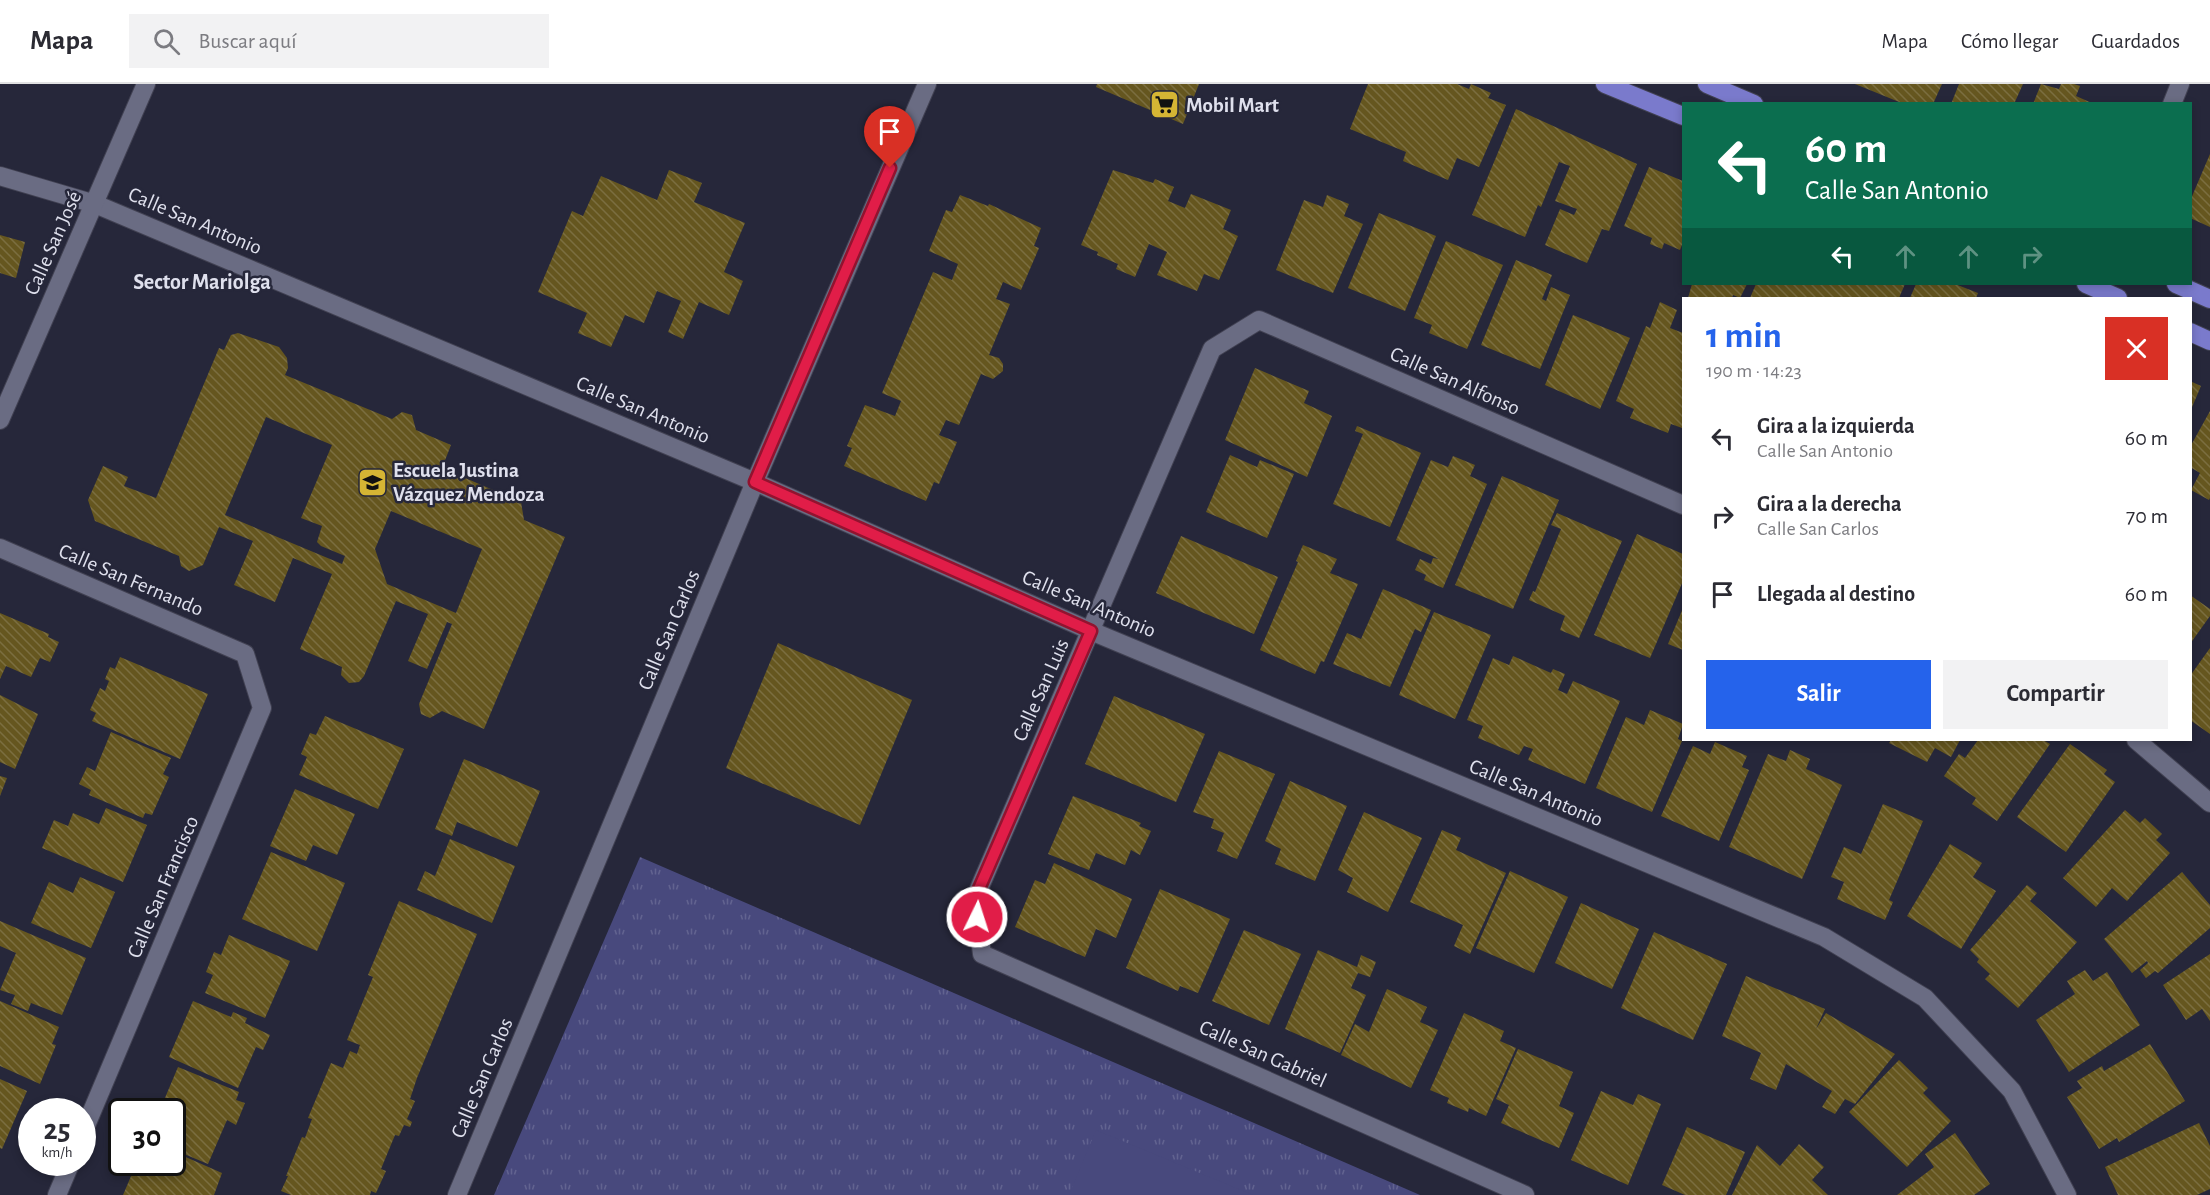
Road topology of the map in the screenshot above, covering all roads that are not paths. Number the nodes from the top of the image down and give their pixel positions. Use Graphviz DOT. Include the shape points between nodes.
graph roads {
  1 [pos="146,84"];
  2 [pos="927,84"];
  3 [pos="1605,84"];
  4 [pos="1707,84"];
  5 [pos="2180,84"];
  6 [pos="1749,102"];
  7 [pos="2173,102"];
  8 [pos="1682,116"];
  9 [pos="0,176"];
  10 [pos="95,204"];
  11 [pos="2092,285"];
  12 [pos="2178,285"];
  13 [pos="2116,297"];
  14 [pos="2210,299"];
  15 [pos="2192,333"];
  16 [pos="2210,341"];
  17 [pos="1212,349"];
  18 [pos="0,420"];
  19 [pos="755,482"];
  20 [pos="1682,505"];
  21 [pos="0,548"];
  22 [pos="1091,631"];
  23 [pos="245,654"];
  24 [pos="2137,741"];
  25 [pos="2210,803"];
  26 [pos="982,954"];
  27 [pos="96,1102"];
  28 [pos="65,1176"];
  29 [pos="57,1195"];
  30 [pos="457,1195"];
  31 [pos="1525,1195"];
  32 [pos="2067,1195"];
  1 -- 10 [label="street, Calle San José"];
  2 -- 19 [label="street, Calle San Carlos"];
  3 -- 8 [label="main road"];
  4 -- 6 [label="main road"];
  5 -- 7 [label="street"];
  9 -- 10 [label="street, Calle San Antonio"];
  10 -- 18 [label="street, Calle San José"];
  10 -- 19 [label="street, Calle San Antonio"];
  11 -- 13 [label="main road"];
  12 -- 14 [label="main road"];
  15 -- 16 [label="main road"];
  17 -- 20 [label="street, Calle San Alfonso" via="1259,320"];
  17 -- 22 [label="street, Calle San Luis"];
  19 -- 22 [label="street, Calle San Antonio"];
  19 -- 30 [label="street, Calle San Carlos"];
  21 -- 23 [label="street, Calle San Fernando"];
  22 -- 26 [label="street, Calle San Luis" via="975,898"];
  22 -- 32 [label="street, Calle San Antonio" via="1824,938 1925,998 2012,1091"];
  23 -- 27 [label="street, Calle San Francisco" via="262,708"];
  24 -- 25 [label="street"];
  26 -- 31 [label="street, Calle San Gabriel"];
  28 -- 29 [label="street"];
}
